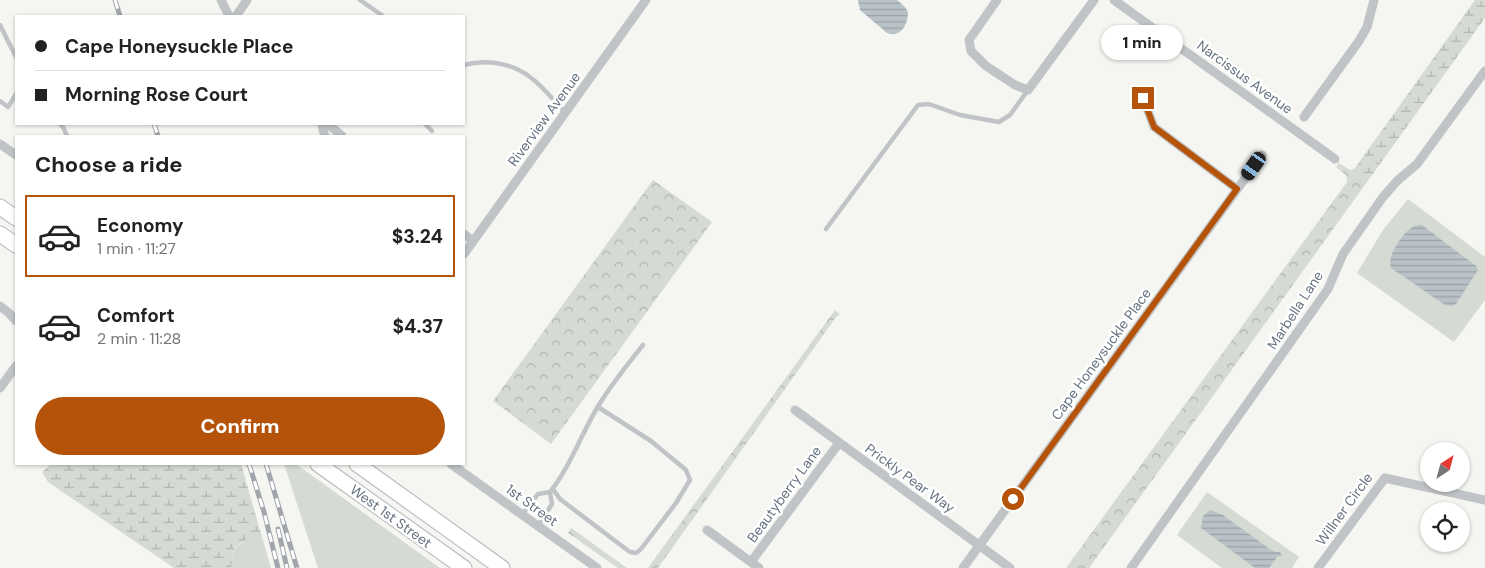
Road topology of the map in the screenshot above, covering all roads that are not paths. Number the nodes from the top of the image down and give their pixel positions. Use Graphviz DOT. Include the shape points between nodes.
graph roads {
  1 [pos="222,0"];
  2 [pos="247,0"];
  3 [pos="360,0"];
  4 [pos="646,0"];
  5 [pos="997,0"];
  6 [pos="1094,0"];
  7 [pos="1114,0"];
  8 [pos="1374,0"];
  9 [pos="229,15"];
  10 [pos="237,15"];
  11 [pos="382,15"];
  12 [pos="0,25"];
  13 [pos="15,55"];
  14 [pos="465,65"];
  15 [pos="1485,71"];
  16 [pos="1028,90"];
  17 [pos="15,96"];
  18 [pos="1143,98"];
  19 [pos="0,101"];
  20 [pos="565,113"];
  21 [pos="1304,116"];
  22 [pos="329,125"];
  23 [pos="426,125"];
  24 [pos="432,131"];
  25 [pos="341,135"];
  26 [pos="0,144"];
  27 [pos="15,154"];
  28 [pos="1262,155"];
  29 [pos="1335,159"];
  30 [pos="1237,189"];
  31 [pos="0,206"];
  32 [pos="15,217"];
  33 [pos="826,229"];
  34 [pos="0,234"];
  35 [pos="465,235"];
  36 [pos="473,241"];
  37 [pos="15,244"];
  38 [pos="465,253"];
  39 [pos="0,306"];
  40 [pos="15,320"];
  41 [pos="643,345"];
  42 [pos="15,367"];
  43 [pos="0,388"];
  44 [pos="598,407"];
  45 [pos="795,410"];
  46 [pos="839,443"];
  47 [pos="319,465"];
  48 [pos="358,465"];
  49 [pos="453,465"];
  50 [pos="551,491"];
  51 [pos="1485,500"];
  52 [pos="522,514"];
  53 [pos="538,526"];
  54 [pos="707,530"];
  55 [pos="979,546"];
  56 [pos="751,562"];
  57 [pos="464,568"];
  58 [pos="502,568"];
  59 [pos="596,568"];
  60 [pos="760,568"];
  61 [pos="963,568"];
  62 [pos="1010,568"];
  63 [pos="1130,568"];
  64 [pos="1318,568"];
  1 -- 9 [label="street"];
  2 -- 10 [label="street"];
  3 -- 11 [label="lane"];
  4 -- 20 [label="street, Riverview Avenue"];
  5 -- 16 [label="street" via="969,40 970,51 1015,85"];
  6 -- 16 [label="street"];
  7 -- 29 [label="street, Narcissus Avenue"];
  8 -- 21 [label="street" via="1360,42"];
  12 -- 13 [label="lane"];
  14 -- 20 [label="lane" via="500,63 518,70 530,76"];
  15 -- 63 [label="street, Marbella Lane" via="1417,164 1383,197 1343,254 1328,289"];
  16 -- 33 [label="lane" via="1010,115 999,122 929,104 918,105"];
  17 -- 19 [label="lane" via="8,106"];
  18 -- 30 [label="street" via="1154,127"];
  20 -- 36 [label="street, Riverview Avenue"];
  22 -- 25 [label="street"];
  23 -- 24 [label="lane"];
  26 -- 27 [label="street"];
  28 -- 30 [label="street, Cape Honeysuckle Place"];
  30 -- 55 [label="street, Cape Honeysuckle Place"];
  31 -- 32 [label="main road"];
  34 -- 37 [label="main road"];
  35 -- 36 [label="street"];
  36 -- 38 [label="street, Riverview Avenue"];
  39 -- 40 [label="street"];
  41 -- 44 [label="lane"];
  42 -- 43 [label="street"];
  44 -- 50 [label="lane"];
  44 -- 50 [label="lane" via="651,441 686,470 690,480 636,553 630,552"];
  45 -- 46 [label="street, Prickly Pear Way"];
  46 -- 55 [label="street, Prickly Pear Way"];
  46 -- 56 [label="street, Beautyberry Lane"];
  47 -- 57 [label="main road, West 1st Street"];
  48 -- 58 [label="main road, West 1st Street"];
  49 -- 52 [label="street, 1st Street"];
  50 -- 52 [label="lane" via="538,494"];
  50 -- 53 [label="lane" via="552,504"];
  51 -- 64 [label="street, Willner Circle" via="1385,478"];
  52 -- 53 [label="street, 1st Street"];
  53 -- 59 [label="street, 1st Street"];
  54 -- 56 [label="street"];
  55 -- 61 [label="street, Cape Honeysuckle Place"];
  55 -- 62 [label="street, Prickly Pear Way"];
  56 -- 60 [label="street"];
}
